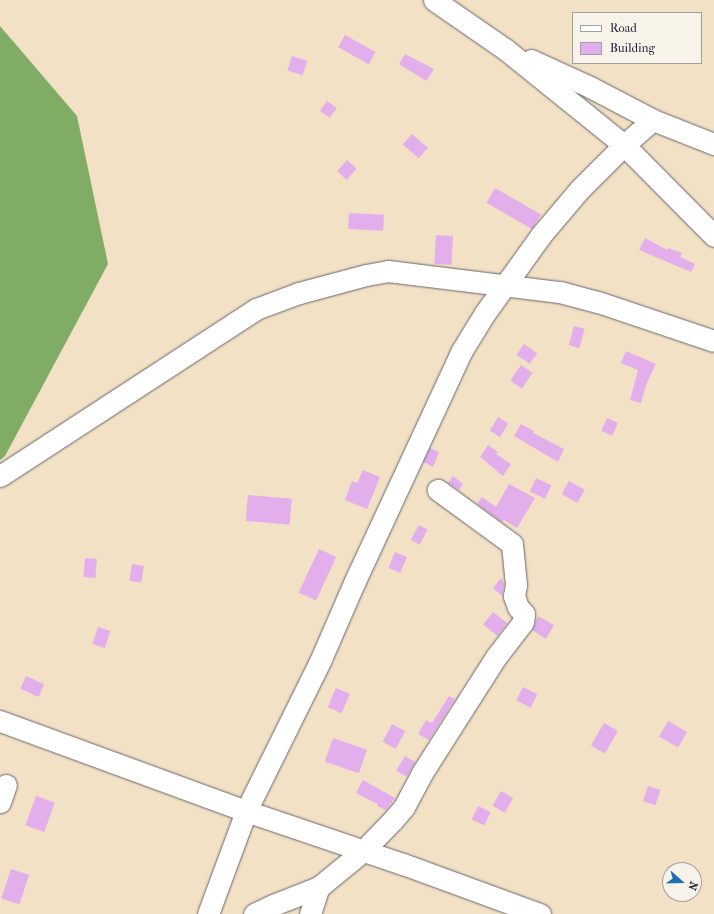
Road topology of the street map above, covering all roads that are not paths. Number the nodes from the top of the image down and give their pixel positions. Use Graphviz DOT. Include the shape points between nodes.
graph roads {
  1 [pos="434,0"];
  2 [pos="505,49"];
  3 [pos="653,120"];
  4 [pos="714,144"];
  5 [pos="624,145"];
  6 [pos="714,236"];
  7 [pos="505,286"];
  8 [pos="714,342"];
  9 [pos="0,476"];
  10 [pos="438,490"];
  11 [pos="0,721"];
  12 [pos="246,811"];
  13 [pos="364,851"];
  14 [pos="320,887"];
  15 [pos="208,914"];
  16 [pos="254,914"];
  17 [pos="310,914"];
  18 [pos="540,914"];
  1 -- 2 [label="street"];
  2 -- 3 [label="street" via="590,87"];
  2 -- 5 [label="street"];
  3 -- 4 [label="street"];
  3 -- 5 [label="street"];
  5 -- 6 [label="street"];
  5 -- 7 [label="street" via="579,190 541,235"];
  7 -- 8 [label="street" via="568,294 598,302"];
  7 -- 9 [label="street" via="388,271 299,293 256,309"];
  7 -- 12 [label="street" via="461,352 321,659"];
  10 -- 13 [label="street" via="512,544 516,586 514,596 524,614 523,622 496,656 422,773 404,808"];
  11 -- 12 [label="street"];
  12 -- 13 [label="street"];
  12 -- 15 [label="street"];
  13 -- 14 [label="street"];
  13 -- 18 [label="street"];
  14 -- 16 [label="street"];
  14 -- 17 [label="street"];
}
